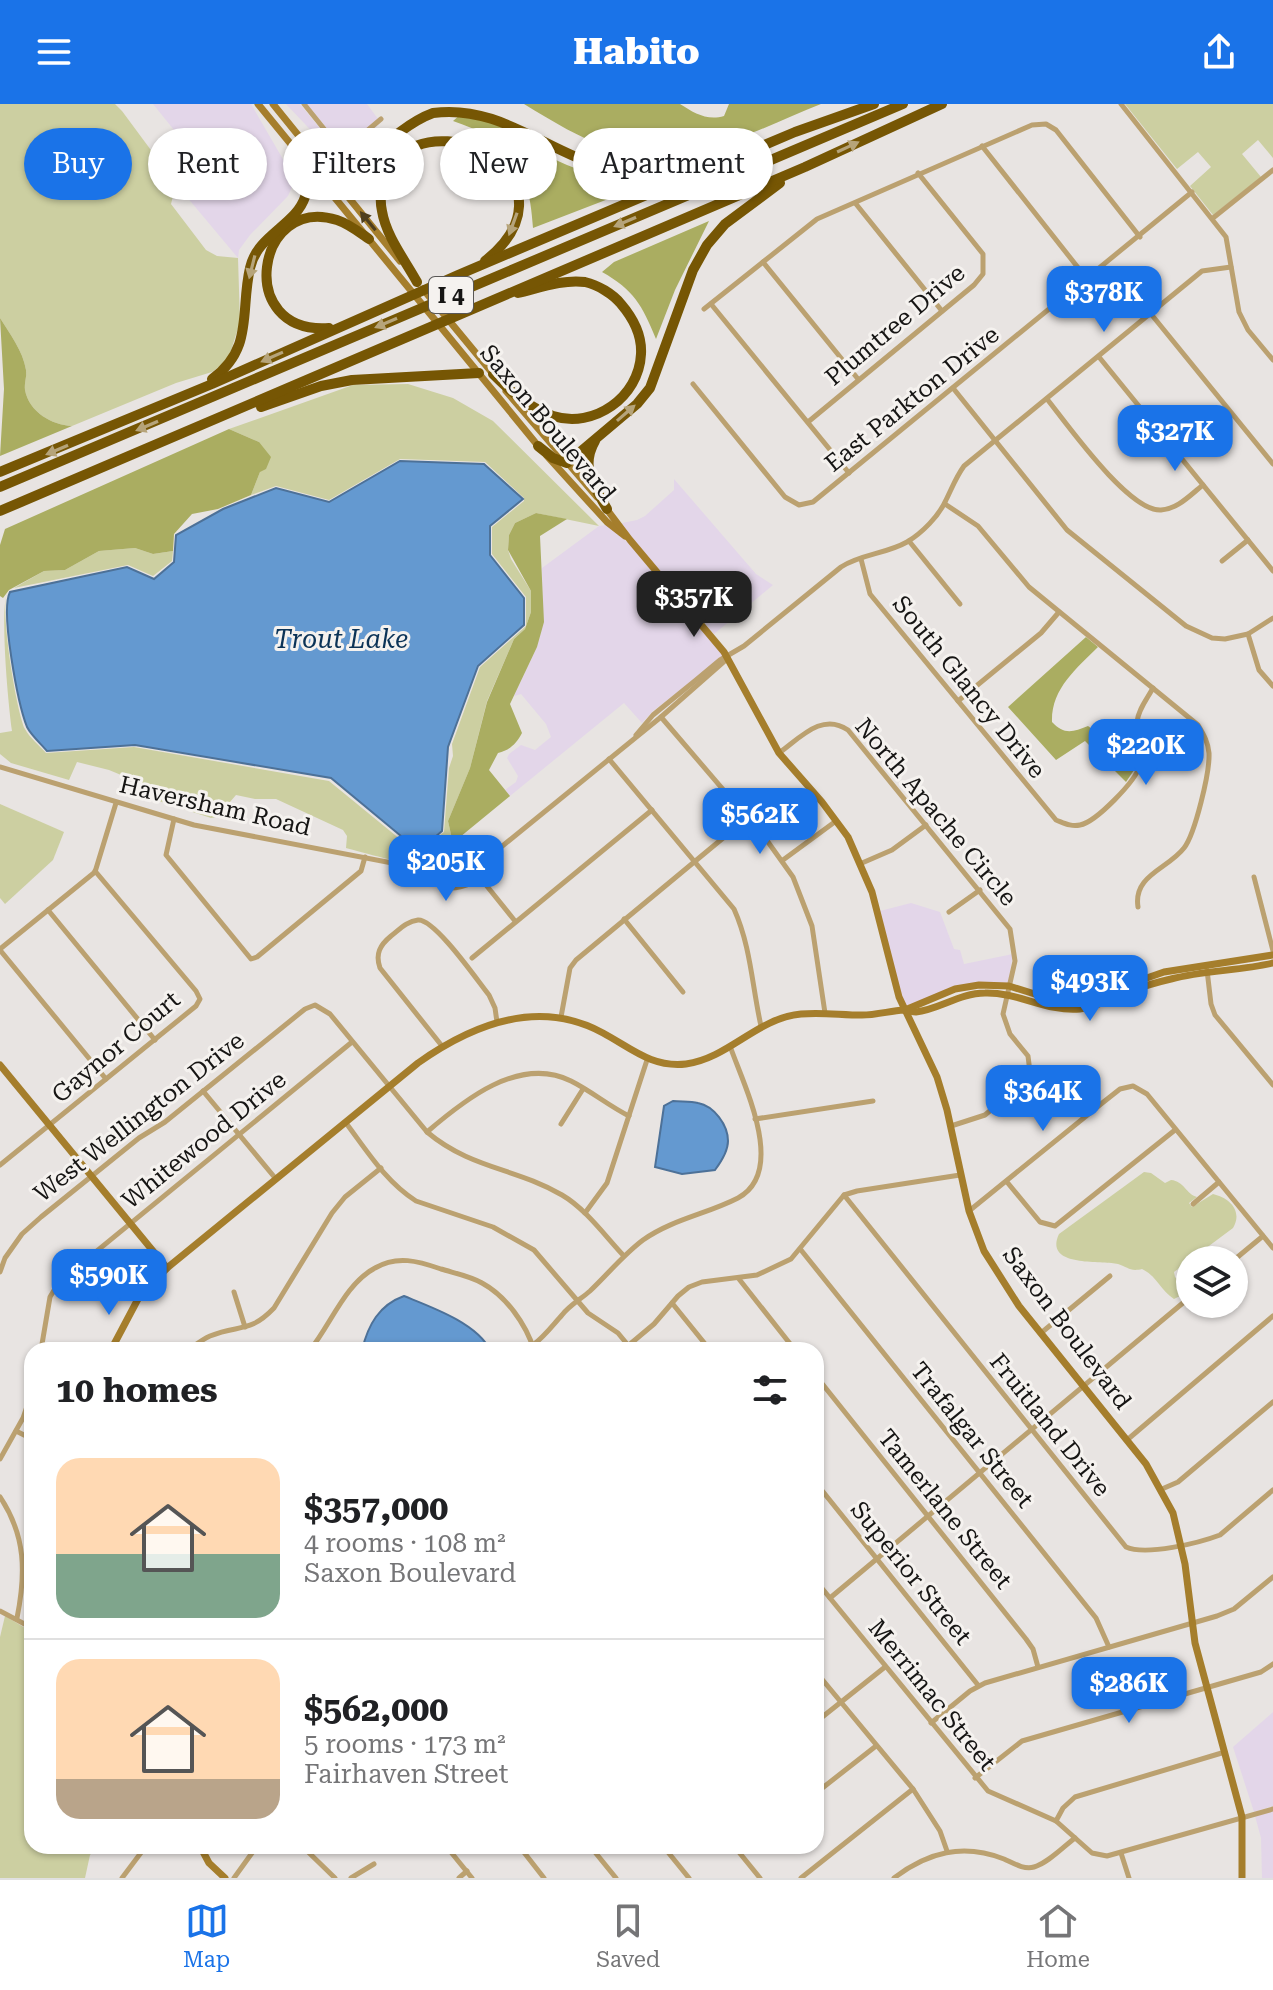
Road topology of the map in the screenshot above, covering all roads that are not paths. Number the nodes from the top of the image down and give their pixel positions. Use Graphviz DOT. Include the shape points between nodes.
graph roads {
  1 [pos="258,104"];
  2 [pos="273,104"];
  3 [pos="304,104"];
  4 [pos="874,104"];
  5 [pos="903,104"];
  6 [pos="942,104"];
  7 [pos="1121,104"];
  8 [pos="381,119"];
  9 [pos="292,128"];
  10 [pos="408,128"];
  11 [pos="283,134"];
  12 [pos="773,142"];
  13 [pos="982,146"];
  14 [pos="573,152"];
  15 [pos="805,167"];
  16 [pos="1273,170"];
  17 [pos="918,173"];
  18 [pos="1192,192"];
  19 [pos="303,200"];
  20 [pos="337,200"];
  21 [pos="349,200"];
  22 [pos="636,200"];
  23 [pos="856,204"];
  24 [pos="1213,218"];
  25 [pos="1140,237"];
  26 [pos="369,239"];
  27 [pos="763,262"];
  28 [pos="1231,267"];
  29 [pos="458,275"];
  30 [pos="1087,279"];
  31 [pos="412,284"];
  32 [pos="493,299"];
  33 [pos="711,304"];
  34 [pos="704,309"];
  35 [pos="942,311"];
  36 [pos="1151,314"];
  37 [pos="343,325"];
  38 [pos="1099,357"];
  39 [pos="1273,360"];
  40 [pos="479,373"];
  41 [pos="493,374"];
  42 [pos="858,379"];
  43 [pos="693,384"];
  44 [pos="953,388"];
  45 [pos="180,397"];
  46 [pos="1047,399"];
  47 [pos="228,415"];
  48 [pos="808,422"];
  49 [pos="597,438"];
  50 [pos="996,440"];
  51 [pos="538,446"];
  52 [pos="567,463"];
  53 [pos="1273,464"];
  54 [pos="0,472"];
  55 [pos="849,473"];
  56 [pos="1203,485"];
  57 [pos="0,487"];
  58 [pos="945,504"];
  59 [pos="607,509"];
  60 [pos="0,511"];
  61 [pos="630,540"];
  62 [pos="1248,540"];
  63 [pos="909,541"];
  64 [pos="861,559"];
  65 [pos="1222,561"];
  66 [pos="1273,571"];
  67 [pos="960,604"];
  68 [pos="1059,612"];
  69 [pos="1273,618"];
  70 [pos="1248,634"];
  71 [pos="728,657"];
  72 [pos="1273,686"];
  73 [pos="1153,688"];
  74 [pos="958,701"];
  75 [pos="653,715"];
  76 [pos="661,717"];
  77 [pos="636,735"];
  78 [pos="779,753"];
  79 [pos="609,759"];
  80 [pos="0,767"];
  81 [pos="116,803"];
  82 [pos="652,810"];
  83 [pos="174,819"];
  84 [pos="746,819"];
  85 [pos="837,821"];
  86 [pos="926,825"];
  87 [pos="365,857"];
  88 [pos="782,860"];
  89 [pos="694,862"];
  90 [pos="862,863"];
  91 [pos="95,871"];
  92 [pos="481,873"];
  93 [pos="1254,877"];
  94 [pos="980,890"];
  95 [pos="1138,907"];
  96 [pos="48,910"];
  97 [pos="949,912"];
  98 [pos="624,919"];
  99 [pos="515,921"];
  100 [pos="0,949"];
  101 [pos="1273,953"];
  102 [pos="472,958"];
  103 [pos="1273,963"];
  104 [pos="1207,969"];
  105 [pos="1008,990"];
  106 [pos="683,992"];
  107 [pos="904,1010"];
  108 [pos="825,1013"];
  109 [pos="561,1017"];
  110 [pos="497,1022"];
  111 [pos="761,1026"];
  112 [pos="155,1040"];
  113 [pos="352,1042"];
  114 [pos="442,1046"];
  115 [pos="730,1046"];
  116 [pos="647,1060"];
  117 [pos="0,1065"];
  118 [pos="106,1079"];
  119 [pos="1273,1085"];
  120 [pos="389,1087"];
  121 [pos="583,1089"];
  122 [pos="203,1091"];
  123 [pos="873,1101"];
  124 [pos="629,1116"];
  125 [pos="755,1119"];
  126 [pos="346,1123"];
  127 [pos="561,1124"];
  128 [pos="49,1125"];
  129 [pos="951,1126"];
  130 [pos="1175,1130"];
  131 [pos="427,1132"];
  132 [pos="239,1134"];
  133 [pos="0,1165"];
  134 [pos="381,1168"];
  135 [pos="960,1175"];
  136 [pos="91,1176"];
  137 [pos="276,1180"];
  138 [pos="1007,1182"];
  139 [pos="1219,1182"];
  140 [pos="844,1195"];
  141 [pos="1193,1204"];
  142 [pos="969,1211"];
  143 [pos="585,1213"];
  144 [pos="130,1223"];
  145 [pos="1263,1236"];
  146 [pos="1248,1248"];
  147 [pos="1273,1248"];
  148 [pos="801,1250"];
  149 [pos="624,1256"];
  150 [pos="167,1268"];
  151 [pos="0,1272"];
  152 [pos="1110,1276"];
  153 [pos="739,1279"];
  154 [pos="234,1292"];
  155 [pos="578,1302"];
  156 [pos="672,1303"];
  157 [pos="1176,1309"];
  158 [pos="1273,1316"];
  159 [pos="245,1327"];
  160 [pos="1041,1333"];
  161 [pos="42,1342"];
  162 [pos="115,1342"];
  163 [pos="200,1342"];
  164 [pos="315,1342"];
  165 [pos="530,1342"];
  166 [pos="539,1342"];
  167 [pos="624,1342"];
  168 [pos="634,1342"];
  169 [pos="704,1342"];
  170 [pos="789,1342"];
  171 [pos="824,1386"];
  172 [pos="1084,1386"];
  173 [pos="1273,1402"];
  174 [pos="24,1412"];
  175 [pos="1031,1430"];
  176 [pos="16,1431"];
  177 [pos="24,1435"];
  178 [pos="1127,1440"];
  179 [pos="0,1459"];
  180 [pos="979,1473"];
  181 [pos="1162,1489"];
  182 [pos="1273,1490"];
  183 [pos="824,1493"];
  184 [pos="0,1497"];
  185 [pos="928,1516"];
  186 [pos="1181,1544"];
  187 [pos="877,1559"];
  188 [pos="1273,1577"];
  189 [pos="824,1591"];
  190 [pos="830,1598"];
  191 [pos="0,1611"];
  192 [pos="17,1618"];
  193 [pos="1192,1622"];
  194 [pos="24,1623"];
  195 [pos="1109,1647"];
  196 [pos="1273,1664"];
  197 [pos="885,1667"];
  198 [pos="1038,1667"];
  199 [pos="824,1682"];
  200 [pos="978,1686"];
  201 [pos="1206,1688"];
  202 [pos="841,1702"];
  203 [pos="824,1716"];
  204 [pos="931,1723"];
  205 [pos="876,1746"];
  206 [pos="1225,1752"];
  207 [pos="975,1778"];
  208 [pos="824,1787"];
  209 [pos="913,1789"];
  210 [pos="1273,1809"];
  211 [pos="1242,1817"];
  212 [pos="1056,1821"];
  213 [pos="1075,1838"];
  214 [pos="947,1851"];
  215 [pos="1121,1853"];
  216 [pos="140,1854"];
  217 [pos="204,1854"];
  218 [pos="251,1854"];
  219 [pos="310,1854"];
  220 [pos="453,1854"];
  221 [pos="525,1854"];
  222 [pos="596,1854"];
  223 [pos="670,1854"];
  224 [pos="741,1854"];
  225 [pos="374,1864"];
  226 [pos="467,1871"];
  227 [pos="122,1878"];
  228 [pos="225,1878"];
  229 [pos="234,1878"];
  230 [pos="335,1878"];
  231 [pos="351,1878"];
  232 [pos="459,1878"];
  233 [pos="472,1878"];
  234 [pos="544,1878"];
  235 [pos="616,1878"];
  236 [pos="689,1878"];
  237 [pos="760,1878"];
  238 [pos="801,1878"];
  239 [pos="894,1878"];
  240 [pos="1129,1878"];
  241 [pos="1242,1878"];
  1 -- 11 [label="main road, Saxon Boulevard"];
  2 -- 9 [label="main road, Saxon Boulevard"];
  3 -- 8 [label="street" via="343,144 355,141"];
  4 -- 12 [label="highway"];
  5 -- 57 [label="highway, I 4, one-way"];
  15 -- 6 [label="highway, I 4, one-way"];
  7 -- 18 [label="street"];
  10 -- 14 [label="highway" via="445,109 477,107"];
  13 -- 17 [label="street"];
  13 -- 25 [label="street" via="1046,124"];
  13 -- 30 [label="street"];
  15 -- 32 [label="highway, I 4"];
  49 -- 15 [label="highway, one-way" via="650,388 707,245 761,195"];
  16 -- 24 [label="street"];
  17 -- 23 [label="street"];
  17 -- 35 [label="street, Plumtree Drive" via="983,254 980,280"];
  18 -- 24 [label="street"];
  18 -- 25 [label="street, East Parkton Drive"];
  19 -- 45 [label="highway, one-way" via="256,253 242,339 234,356 213,378"];
  20 -- 26 [label="main road, Saxon Boulevard"];
  31 -- 21 [label="main road, Saxon Boulevard, one-way"];
  22 -- 29 [label="highway"];
  23 -- 27 [label="street" via="817,219"];
  23 -- 35 [label="street"];
  24 -- 28 [label="street" via="1226,237"];
  25 -- 30 [label="street, East Parkton Drive"];
  26 -- 31 [label="main road, Saxon Boulevard"];
  26 -- 37 [label="highway" via="336,219 312,218 281,234 268,257 267,290 282,314 310,327"];
  27 -- 33 [label="street"];
  27 -- 42 [label="street"];
  28 -- 36 [label="street" via="1202,271"];
  28 -- 39 [label="street" via="1239,312"];
  31 -- 29 [label="highway, one-way" via="384,220 382,189 390,166 403,151 416,140 441,132 466,134 492,146 511,170 519,197 505,243"];
  29 -- 37 [label="highway"];
  30 -- 44 [label="street, East Parkton Drive"];
  31 -- 40 [label="main road, Saxon Boulevard"];
  31 -- 41 [label="main road, Saxon Boulevard"];
  32 -- 41 [label="highway" via="565,282 600,287 629,313 641,353 625,393 600,414 588,417 552,416"];
  32 -- 47 [label="highway, I 4"];
  33 -- 34 [label="street"];
  33 -- 48 [label="street"];
  35 -- 42 [label="street, Plumtree Drive"];
  36 -- 38 [label="street"];
  36 -- 53 [label="street"];
  37 -- 45 [label="highway, one-way"];
  38 -- 46 [label="street"];
  38 -- 56 [label="street"];
  40 -- 47 [label="highway" via="352,380"];
  40 -- 51 [label="main road, Saxon Boulevard"];
  41 -- 52 [label="main road, Saxon Boulevard"];
  42 -- 48 [label="street, Plumtree Drive"];
  43 -- 55 [label="street, East Parkton Drive" via="785,497 799,505 813,502"];
  44 -- 50 [label="street"];
  44 -- 55 [label="street, East Parkton Drive"];
  45 -- 54 [label="highway, one-way"];
  46 -- 50 [label="street"];
  46 -- 56 [label="street" via="1118,485 1145,507 1175,507"];
  47 -- 60 [label="highway, I 4"];
  48 -- 55 [label="street"];
  49 -- 52 [label="highway"];
  49 -- 59 [label="highway" via="588,472"];
  50 -- 58 [label="street" via="957,475"];
  50 -- 70 [label="street" via="1067,530 1186,626 1212,638"];
  51 -- 52 [label="highway"];
  51 -- 61 [label="main road, Saxon Boulevard"];
  52 -- 59 [label="main road, Saxon Boulevard"];
  56 -- 62 [label="street"];
  58 -- 63 [label="street"];
  58 -- 68 [label="street" via="978,526 1017,574"];
  59 -- 61 [label="main road, Saxon Boulevard"];
  61 -- 71 [label="main road, Saxon Boulevard"];
  62 -- 65 [label="street"];
  62 -- 66 [label="street"];
  63 -- 64 [label="street"];
  63 -- 67 [label="street"];
  64 -- 71 [label="street" via="841,567"];
  64 -- 74 [label="street, South Glancy Drive" via="870,594"];
  68 -- 73 [label="street"];
  68 -- 74 [label="street"];
  69 -- 70 [label="street"];
  70 -- 72 [label="street" via="1259,670"];
  71 -- 75 [label="street"];
  71 -- 76 [label="street"];
  71 -- 78 [label="main road, Saxon Boulevard"];
  73 -- 74 [label="street, South Glancy Drive" via="1139,713 1141,763 1134,778 1080,825 1068,825 1047,812"];
  73 -- 95 [label="street" via="1198,725 1209,756 1193,835 1182,851 1146,878"];
  75 -- 76 [label="street"];
  75 -- 77 [label="street"];
  76 -- 77 [label="street"];
  76 -- 84 [label="street"];
  77 -- 79 [label="street"];
  78 -- 85 [label="main road, Saxon Boulevard"];
  78 -- 86 [label="street, North Apache Circle" via="832,722 848,730"];
  79 -- 82 [label="street"];
  79 -- 92 [label="street" via="489,855"];
  80 -- 81 [label="street, Haversham Road"];
  81 -- 83 [label="street, Haversham Road"];
  81 -- 91 [label="street"];
  82 -- 89 [label="street"];
  82 -- 99 [label="street"];
  83 -- 87 [label="street, Haversham Road"];
  83 -- 87 [label="street" via="166,855 251,959 361,871"];
  84 -- 88 [label="street"];
  84 -- 89 [label="street"];
  85 -- 88 [label="street"];
  85 -- 90 [label="main road, Saxon Boulevard"];
  86 -- 90 [label="street" via="892,850"];
  86 -- 94 [label="street, North Apache Circle"];
  87 -- 92 [label="street, Haversham Road" via="452,881"];
  88 -- 108 [label="street" via="812,926"];
  89 -- 98 [label="street"];
  89 -- 111 [label="street" via="719,888 743,929"];
  90 -- 107 [label="main road, Saxon Boulevard"];
  91 -- 96 [label="street"];
  91 -- 112 [label="street, Gaynor Court" via="200,999"];
  92 -- 99 [label="street"];
  93 -- 101 [label="street"];
  94 -- 97 [label="street"];
  94 -- 105 [label="street, North Apache Circle" via="1014,940"];
  96 -- 100 [label="street"];
  96 -- 112 [label="street"];
  98 -- 106 [label="street"];
  98 -- 109 [label="street" via="570,968"];
  99 -- 102 [label="street"];
  100 -- 118 [label="street"];
  101 -- 104 [label="main road"];
  103 -- 104 [label="main road"];
  104 -- 105 [label="main road" via="1149,976 1081,1001"];
  104 -- 119 [label="street" via="1215,1015"];
  105 -- 107 [label="main road" via="970,986"];
  105 -- 129 [label="street, North Apache Circle" via="1005,1024 1024,1050 1030,1072 985,1115"];
  107 -- 108 [label="main road" via="878,1015"];
  107 -- 129 [label="main road, Saxon Boulevard" via="937,1077"];
  108 -- 111 [label="main road" via="799,1014"];
  109 -- 110 [label="main road"];
  109 -- 116 [label="main road" via="605,1034"];
  110 -- 114 [label="main road"];
  110 -- 114 [label="street" via="489,995 433,927 421,920 408,923 384,942 380,968"];
  111 -- 115 [label="main road"];
  112 -- 118 [label="street, Gaynor Court"];
  113 -- 120 [label="street"];
  113 -- 122 [label="street, West Wellington Drive" via="330,1014 315,1005"];
  113 -- 132 [label="street, Whitewood Drive"];
  114 -- 120 [label="main road"];
  115 -- 116 [label="main road" via="686,1064"];
  115 -- 125 [label="street"];
  116 -- 124 [label="street"];
  117 -- 128 [label="main road"];
  118 -- 128 [label="street, Gaynor Court"];
  120 -- 126 [label="main road"];
  120 -- 131 [label="street"];
  121 -- 124 [label="street"];
  121 -- 127 [label="street"];
  121 -- 131 [label="street" via="552,1076 524,1076 486,1088"];
  122 -- 132 [label="street"];
  122 -- 136 [label="street, West Wellington Drive"];
  123 -- 125 [label="street"];
  124 -- 143 [label="street" via="607,1183"];
  125 -- 149 [label="street" via="763,1158 750,1188 740,1197 671,1222"];
  126 -- 134 [label="street"];
  126 -- 137 [label="main road"];
  128 -- 133 [label="street, Gaynor Court"];
  128 -- 136 [label="main road"];
  129 -- 135 [label="main road, Saxon Boulevard"];
  130 -- 138 [label="street" via="1055,1226 1040,1222"];
  130 -- 138 [label="street" via="1147,1094 1133,1086 1120,1089"];
  130 -- 139 [label="street"];
  131 -- 143 [label="street" via="454,1153 538,1183"];
  132 -- 137 [label="street"];
  132 -- 144 [label="street, Whitewood Drive"];
  134 -- 155 [label="street" via="416,1201 493,1227 525,1244"];
  134 -- 159 [label="street" via="332,1213 274,1308"];
  135 -- 140 [label="street"];
  135 -- 142 [label="main road, Saxon Boulevard"];
  136 -- 144 [label="main road"];
  136 -- 151 [label="street, West Wellington Drive" via="22,1234"];
  137 -- 150 [label="main road"];
  138 -- 142 [label="street"];
  139 -- 141 [label="street"];
  139 -- 145 [label="street"];
  140 -- 148 [label="street"];
  140 -- 175 [label="street, Fruitland Drive"];
  142 -- 160 [label="main road, Saxon Boulevard" via="999,1278"];
  143 -- 149 [label="street"];
  144 -- 150 [label="main road"];
  144 -- 161 [label="street, Whitewood Drive" via="59,1282 50,1297"];
  145 -- 146 [label="street"];
  145 -- 147 [label="street"];
  148 -- 153 [label="street" via="772,1270"];
  148 -- 180 [label="street, Trafalgar Street"];
  149 -- 155 [label="street"];
  150 -- 162 [label="main road" via="138,1299"];
  152 -- 160 [label="street"];
  153 -- 156 [label="street" via="702,1282"];
  153 -- 170 [label="street"];
  154 -- 159 [label="street"];
  155 -- 166 [label="street"];
  155 -- 167 [label="street"];
  156 -- 168 [label="street"];
  156 -- 169 [label="street"];
  157 -- 172 [label="street"];
  158 -- 178 [label="street"];
  159 -- 163 [label="street"];
  160 -- 172 [label="main road, Saxon Boulevard"];
  164 -- 165 [label="street" via="358,1280 387,1262 405,1259 481,1282 518,1318"];
  171 -- 185 [label="street, Tamerlane Street"];
  172 -- 175 [label="street"];
  172 -- 178 [label="main road, Saxon Boulevard"];
  173 -- 181 [label="street" via="1178,1482"];
  174 -- 176 [label="street"];
  175 -- 180 [label="street"];
  175 -- 186 [label="street, Fruitland Drive" via="1126,1547 1152,1551"];
  176 -- 177 [label="street"];
  176 -- 179 [label="street"];
  178 -- 181 [label="main road, Saxon Boulevard"];
  180 -- 185 [label="street"];
  180 -- 195 [label="street, Trafalgar Street" via="1096,1618"];
  181 -- 186 [label="main road, Saxon Boulevard"];
  182 -- 186 [label="street, Fruitland Drive" via="1220,1535"];
  183 -- 187 [label="street, Superior Street"];
  184 -- 192 [label="street" via="19,1533 24,1558"];
  185 -- 187 [label="street"];
  185 -- 198 [label="street, Tamerlane Street" via="1026,1639"];
  186 -- 193 [label="main road, Saxon Boulevard"];
  187 -- 190 [label="street"];
  187 -- 200 [label="street, Superior Street"];
  188 -- 193 [label="street" via="1234,1609"];
  189 -- 190 [label="street, Merrimac Street"];
  190 -- 197 [label="street, Merrimac Street"];
  191 -- 192 [label="street"];
  192 -- 194 [label="street"];
  193 -- 195 [label="street"];
  193 -- 201 [label="main road, Saxon Boulevard"];
  195 -- 198 [label="street"];
  196 -- 201 [label="street"];
  197 -- 202 [label="street"];
  197 -- 204 [label="street, Merrimac Street"];
  198 -- 200 [label="street"];
  199 -- 202 [label="street"];
  200 -- 204 [label="street"];
  201 -- 206 [label="main road, Saxon Boulevard"];
  201 -- 207 [label="street" via="1022,1741"];
  202 -- 203 [label="street"];
  202 -- 205 [label="street"];
  204 -- 207 [label="street, Merrimac Street"];
  205 -- 208 [label="street"];
  205 -- 209 [label="street"];
  206 -- 211 [label="main road, Saxon Boulevard"];
  206 -- 212 [label="street" via="1075,1797"];
  207 -- 212 [label="street, Merrimac Street" via="988,1791"];
  209 -- 214 [label="street"];
  209 -- 238 [label="street"];
  210 -- 211 [label="street"];
  211 -- 215 [label="street"];
  211 -- 241 [label="main road, Saxon Boulevard"];
  212 -- 213 [label="street, Merrimac Street"];
  213 -- 214 [label="street" via="1028,1868 971,1850"];
  213 -- 215 [label="street, Merrimac Street" via="1092,1853"];
  214 -- 239 [label="street"];
  215 -- 240 [label="street"];
  216 -- 227 [label="street"];
  217 -- 228 [label="main road"];
  218 -- 229 [label="street"];
  219 -- 230 [label="street"];
  220 -- 226 [label="street"];
  221 -- 234 [label="street"];
  222 -- 235 [label="street"];
  223 -- 236 [label="street"];
  224 -- 237 [label="street"];
  225 -- 231 [label="street"];
  226 -- 232 [label="street"];
  226 -- 233 [label="street"];
}
